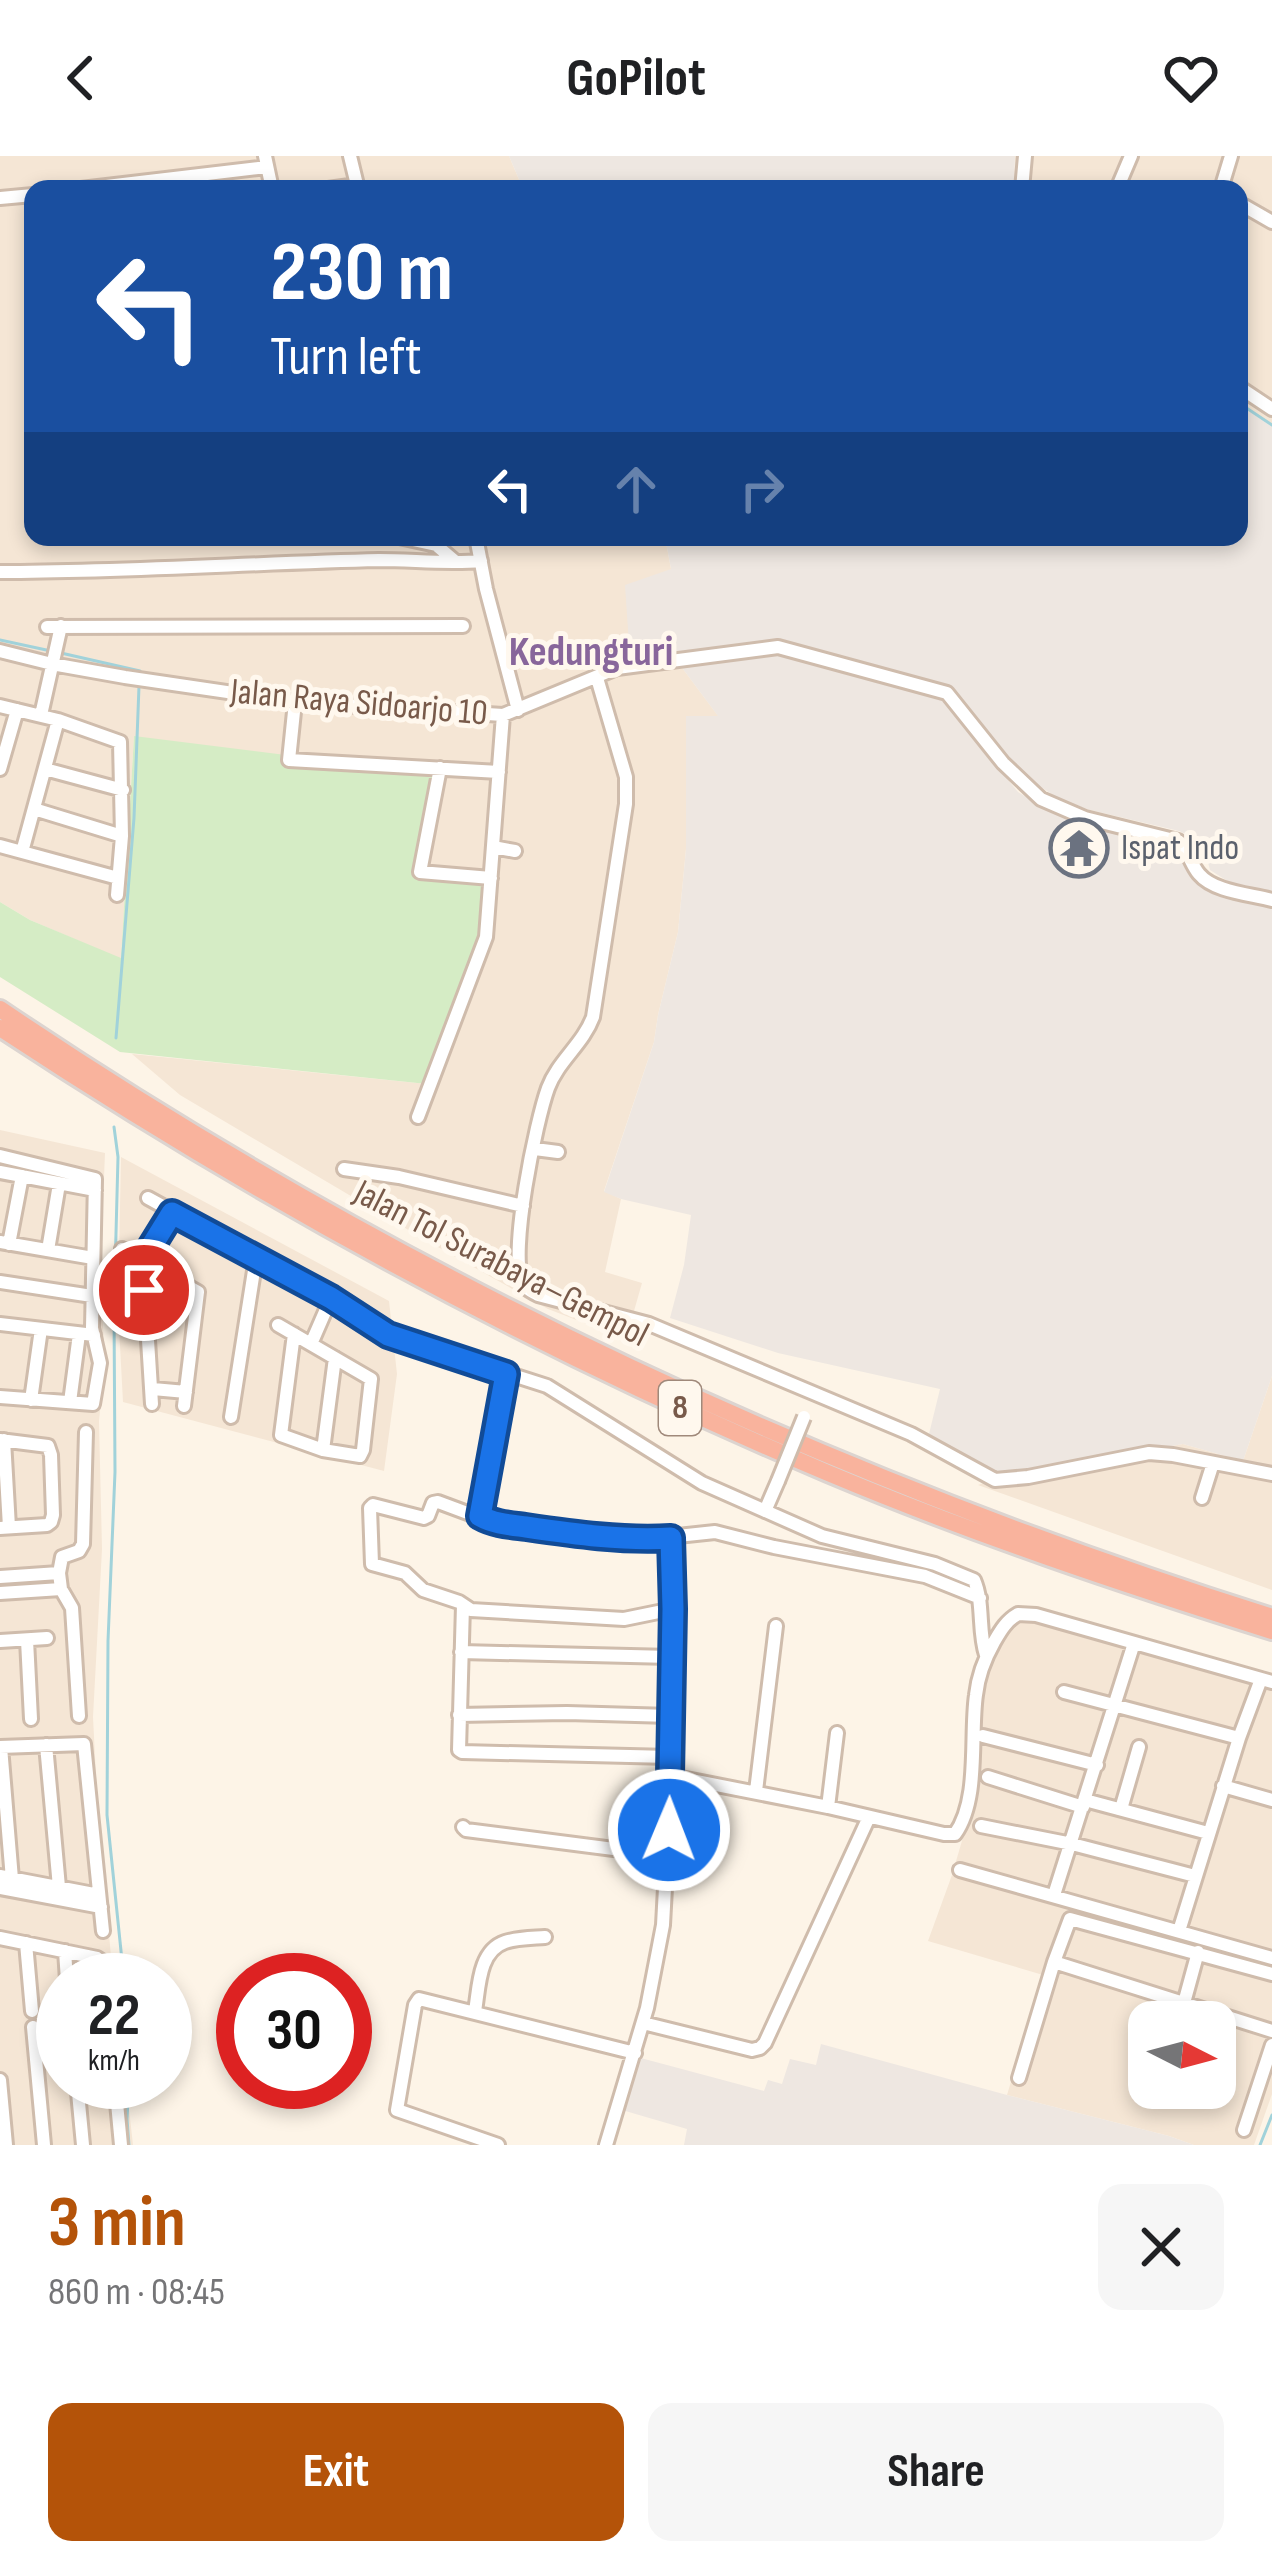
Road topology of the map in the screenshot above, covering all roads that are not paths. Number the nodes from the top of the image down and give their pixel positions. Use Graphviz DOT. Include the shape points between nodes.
graph roads {
  1 [pos="266,162"];
  2 [pos="143,180"];
  3 [pos="436,546"];
  4 [pos="478,546"];
  5 [pos="481,561"];
  6 [pos="457,563"];
  7 [pos="0,572"];
  8 [pos="464,626"];
  9 [pos="0,654"];
  10 [pos="54,659"];
  11 [pos="597,678"];
  12 [pos="295,702"];
  13 [pos="0,706"];
  14 [pos="17,710"];
  15 [pos="518,710"];
  16 [pos="41,715"];
  17 [pos="503,715"];
  18 [pos="58,720"];
  19 [pos="440,768"];
  20 [pos="0,769"];
  21 [pos="45,769"];
  22 [pos="499,772"];
  23 [pos="123,790"];
  24 [pos="34,809"];
  25 [pos="122,836"];
  26 [pos="0,846"];
  27 [pos="493,847"];
  28 [pos="515,851"];
  29 [pos="22,852"];
  30 [pos="118,878"];
  31 [pos="491,878"];
  32 [pos="117,895"];
  33 [pos="1272,900"];
  34 [pos="0,1009"];
  35 [pos="0,1028"];
  36 [pos="418,1117"];
  37 [pos="535,1149"];
  38 [pos="558,1152"];
  39 [pos="0,1156"];
  40 [pos="344,1169"];
  41 [pos="0,1172"];
  42 [pos="22,1176"];
  43 [pos="93,1183"];
  44 [pos="59,1184"];
  45 [pos="148,1198"];
  46 [pos="523,1206"];
  47 [pos="172,1213"];
  48 [pos="4,1243"];
  49 [pos="122,1249"];
  50 [pos="48,1250"];
  51 [pos="93,1258"];
  52 [pos="256,1258"];
  53 [pos="143,1260"];
  54 [pos="161,1271"];
  55 [pos="0,1282"];
  56 [pos="92,1296"];
  57 [pos="331,1298"];
  58 [pos="278,1324"];
  59 [pos="0,1325"];
  60 [pos="41,1329"];
  61 [pos="294,1334"];
  62 [pos="87,1335"];
  63 [pos="148,1335"];
  64 [pos="311,1344"];
  65 [pos="334,1358"];
  66 [pos="506,1374"];
  67 [pos="153,1389"];
  68 [pos="814,1393"];
  69 [pos="0,1397"];
  70 [pos="31,1400"];
  71 [pos="70,1402"];
  72 [pos="152,1404"];
  73 [pos="231,1417"];
  74 [pos="86,1432"];
  75 [pos="2,1440"];
  76 [pos="323,1450"];
  77 [pos="1213,1463"];
  78 [pos="1272,1474"];
  79 [pos="1202,1498"];
  80 [pos="766,1511"];
  81 [pos="480,1516"];
  82 [pos="5,1527"];
  83 [pos="671,1538"];
  84 [pos="59,1573"];
  85 [pos="0,1577"];
  86 [pos="61,1589"];
  87 [pos="0,1593"];
  88 [pos="980,1598"];
  89 [pos="463,1605"];
  90 [pos="673,1609"];
  91 [pos="1272,1617"];
  92 [pos="776,1626"];
  93 [pos="1272,1631"];
  94 [pos="47,1638"];
  95 [pos="27,1640"];
  96 [pos="0,1641"];
  97 [pos="1134,1642"];
  98 [pos="461,1652"];
  99 [pos="986,1655"];
  100 [pos="671,1657"];
  101 [pos="1267,1681"];
  102 [pos="1064,1692"];
  103 [pos="1114,1706"];
  104 [pos="459,1715"];
  105 [pos="79,1716"];
  106 [pos="670,1716"];
  107 [pos="31,1719"];
  108 [pos="837,1733"];
  109 [pos="983,1736"];
  110 [pos="1239,1738"];
  111 [pos="46,1744"];
  112 [pos="1,1748"];
  113 [pos="1139,1748"];
  114 [pos="670,1757"];
  115 [pos="1097,1765"];
  116 [pos="670,1776"];
  117 [pos="988,1778"];
  118 [pos="1223,1786"];
  119 [pos="756,1791"];
  120 [pos="1272,1800"];
  121 [pos="1084,1804"];
  122 [pos="828,1807"];
  123 [pos="1121,1809"];
  124 [pos="869,1817"];
  125 [pos="981,1826"];
  126 [pos="463,1827"];
  127 [pos="1208,1833"];
  128 [pos="1072,1844"];
  129 [pos="668,1856"];
  130 [pos="960,1870"];
  131 [pos="1195,1876"];
  132 [pos="6,1877"];
  133 [pos="59,1887"];
  134 [pos="0,1888"];
  135 [pos="1054,1895"];
  136 [pos="100,1901"];
  137 [pos="103,1930"];
  138 [pos="1179,1931"];
  139 [pos="545,1937"];
  140 [pos="0,1938"];
  141 [pos="26,1943"];
  142 [pos="65,1951"];
  143 [pos="1198,1952"];
  144 [pos="73,1953"];
  145 [pos="1272,1958"];
  146 [pos="1054,1962"];
  147 [pos="1272,1974"];
  148 [pos="1178,2001"];
  149 [pos="1185,2001"];
  150 [pos="32,2012"];
  151 [pos="475,2012"];
  152 [pos="1236,2020"];
  153 [pos="643,2023"];
  154 [pos="33,2027"];
  155 [pos="1272,2031"];
  156 [pos="1272,2044"];
  157 [pos="635,2053"];
  158 [pos="1019,2078"];
  159 [pos="0,2080"];
  160 [pos="80,2109"];
  161 [pos="118,2109"];
  162 [pos="1244,2130"];
  163 [pos="6,2145"];
  164 [pos="44,2145"];
  165 [pos="83,2145"];
  166 [pos="121,2145"];
  167 [pos="498,2145"];
  168 [pos="606,2145"];
  1 -- 2 [label="street"];
  3 -- 6 [label="street"];
  4 -- 5 [label="street"];
  5 -- 6 [label="street"];
  5 -- 15 [label="street"];
  6 -- 7 [label="street"];
  8 -- 10 [label="street" via="54,626"];
  9 -- 10 [label="street, Jalan Raya Sidoarjo 10"];
  10 -- 12 [label="street, Jalan Raya Sidoarjo 10" via="123,683 127,677"];
  10 -- 16 [label="street"];
  11 -- 15 [label="street, Jalan Raya Sidoarjo 10"];
  11 -- 33 [label="street, Jalan Raya Sidoarjo 10" via="632,665 778,647 947,693 1041,799 1178,841 1211,884"];
  11 -- 37 [label="street" via="626,777 621,842 592,1017 548,1090"];
  12 -- 17 [label="street, Jalan Raya Sidoarjo 10"];
  12 -- 19 [label="street" via="289,760"];
  13 -- 14 [label="street"];
  14 -- 16 [label="street"];
  14 -- 20 [label="street"];
  15 -- 17 [label="street, Jalan Raya Sidoarjo 10"];
  16 -- 18 [label="street"];
  17 -- 22 [label="street"];
  18 -- 21 [label="street"];
  18 -- 23 [label="street" via="120,742"];
  19 -- 22 [label="street"];
  19 -- 31 [label="street" via="420,872"];
  21 -- 23 [label="street"];
  21 -- 24 [label="street"];
  22 -- 27 [label="street"];
  23 -- 25 [label="street"];
  24 -- 25 [label="street"];
  24 -- 29 [label="street"];
  25 -- 30 [label="street"];
  26 -- 29 [label="street"];
  27 -- 28 [label="street"];
  27 -- 31 [label="street"];
  29 -- 30 [label="street"];
  30 -- 32 [label="street"];
  31 -- 36 [label="street" via="486,937"];
  34 -- 91 [label="highway, Jalan Tol Surabaya–Gempol / 8" via="252,1168 632,1370 895,1485"];
  35 -- 93 [label="highway, Jalan Tol Surabaya–Gempol / 8" via="380,1258 665,1401 980,1533"];
  37 -- 38 [label="street"];
  37 -- 46 [label="street"];
  39 -- 43 [label="street"];
  40 -- 46 [label="street"];
  41 -- 42 [label="street"];
  42 -- 44 [label="street"];
  42 -- 48 [label="street"];
  43 -- 44 [label="street"];
  43 -- 51 [label="street"];
  44 -- 50 [label="street"];
  45 -- 47 [label="street"];
  46 -- 68 [label="street" via="518,1244 527,1288 650,1324"];
  47 -- 52 [label="street"];
  47 -- 53 [label="street"];
  48 -- 50 [label="street"];
  49 -- 53 [label="street"];
  50 -- 51 [label="street"];
  51 -- 56 [label="street"];
  52 -- 57 [label="street"];
  52 -- 73 [label="street"];
  53 -- 54 [label="street"];
  53 -- 63 [label="street"];
  54 -- 63 [label="street"];
  54 -- 67 [label="street" via="199,1294 185,1399"];
  55 -- 56 [label="street"];
  56 -- 62 [label="street"];
  57 -- 64 [label="street"];
  57 -- 66 [label="street" via="388,1335"];
  58 -- 61 [label="street"];
  59 -- 60 [label="street"];
  60 -- 62 [label="street"];
  60 -- 70 [label="street"];
  61 -- 64 [label="street"];
  61 -- 76 [label="street" via="281,1435"];
  62 -- 71 [label="street"];
  62 -- 71 [label="street" via="100,1354 94,1402"];
  63 -- 67 [label="street"];
  64 -- 65 [label="street"];
  65 -- 76 [label="street"];
  65 -- 76 [label="street" via="369,1376 372,1386 362,1454"];
  66 -- 80 [label="street" via="547,1386 702,1483"];
  66 -- 81 [label="street"];
  67 -- 72 [label="street"];
  68 -- 77 [label="street" via="995,1480 1149,1453"];
  68 -- 80 [label="street, bridge"];
  69 -- 70 [label="street"];
  70 -- 71 [label="street"];
  74 -- 84 [label="street" via="83,1544 62,1557"];
  75 -- 82 [label="street"];
  75 -- 82 [label="street" via="45,1444 51,1455 51,1522"];
  77 -- 78 [label="street"];
  77 -- 79 [label="street"];
  80 -- 88 [label="street" via="822,1536 965,1576"];
  81 -- 83 [label="street" via="544,1530"];
  81 -- 89 [label="street" via="436,1502 424,1518 370,1508 372,1564"];
  83 -- 88 [label="street" via="723,1533 926,1576"];
  83 -- 90 [label="street"];
  84 -- 85 [label="street"];
  84 -- 86 [label="street"];
  86 -- 87 [label="street"];
  86 -- 105 [label="street" via="72,1608"];
  88 -- 99 [label="street"];
  89 -- 90 [label="street" via="624,1619"];
  89 -- 98 [label="street"];
  90 -- 100 [label="street"];
  92 -- 119 [label="street"];
  94 -- 95 [label="street"];
  95 -- 96 [label="street"];
  95 -- 107 [label="street"];
  97 -- 99 [label="street" via="1022,1613 1002,1627"];
  97 -- 101 [label="street"];
  97 -- 103 [label="street"];
  98 -- 100 [label="street"];
  98 -- 104 [label="street"];
  99 -- 124 [label="street" via="960,1828 949,1835"];
  100 -- 106 [label="street"];
  101 -- 110 [label="street"];
  102 -- 103 [label="street"];
  103 -- 110 [label="street"];
  103 -- 115 [label="street"];
  104 -- 106 [label="street"];
  104 -- 114 [label="street" via="461,1752"];
  106 -- 114 [label="street"];
  108 -- 122 [label="street"];
  109 -- 115 [label="street"];
  110 -- 118 [label="street"];
  111 -- 112 [label="street"];
  111 -- 133 [label="street"];
  111 -- 136 [label="street" via="85,1747"];
  112 -- 132 [label="street"];
  113 -- 123 [label="street"];
  114 -- 116 [label="street"];
  115 -- 121 [label="street"];
  116 -- 119 [label="street"];
  116 -- 129 [label="street"];
  117 -- 121 [label="street"];
  118 -- 120 [label="street"];
  118 -- 127 [label="street"];
  119 -- 122 [label="street"];
  121 -- 123 [label="street"];
  121 -- 128 [label="street"];
  122 -- 124 [label="street"];
  123 -- 127 [label="street"];
  124 -- 153 [label="street" via="760,2048"];
  125 -- 128 [label="street"];
  126 -- 129 [label="street"];
  127 -- 131 [label="street"];
  128 -- 131 [label="street"];
  128 -- 135 [label="street"];
  129 -- 153 [label="street"];
  130 -- 135 [label="street"];
  131 -- 138 [label="street"];
  132 -- 133 [label="street"];
  133 -- 136 [label="street"];
  134 -- 136 [label="street"];
  135 -- 138 [label="street"];
  136 -- 137 [label="street"];
  138 -- 145 [label="street"];
  139 -- 151 [label="street" via="493,1950"];
  140 -- 141 [label="street"];
  141 -- 142 [label="street"];
  141 -- 150 [label="street"];
  142 -- 144 [label="street"];
  143 -- 146 [label="street" via="1073,1918"];
  143 -- 147 [label="street"];
  143 -- 149 [label="street"];
  146 -- 148 [label="street"];
  146 -- 158 [label="street"];
  151 -- 157 [label="street"];
  151 -- 167 [label="street" via="422,1998 415,2005 397,2110"];
  152 -- 155 [label="street"];
  153 -- 157 [label="street"];
  154 -- 164 [label="street"];
  156 -- 162 [label="street"];
  157 -- 168 [label="street"];
  159 -- 163 [label="street"];
  160 -- 165 [label="street"];
  161 -- 166 [label="street"];
}
